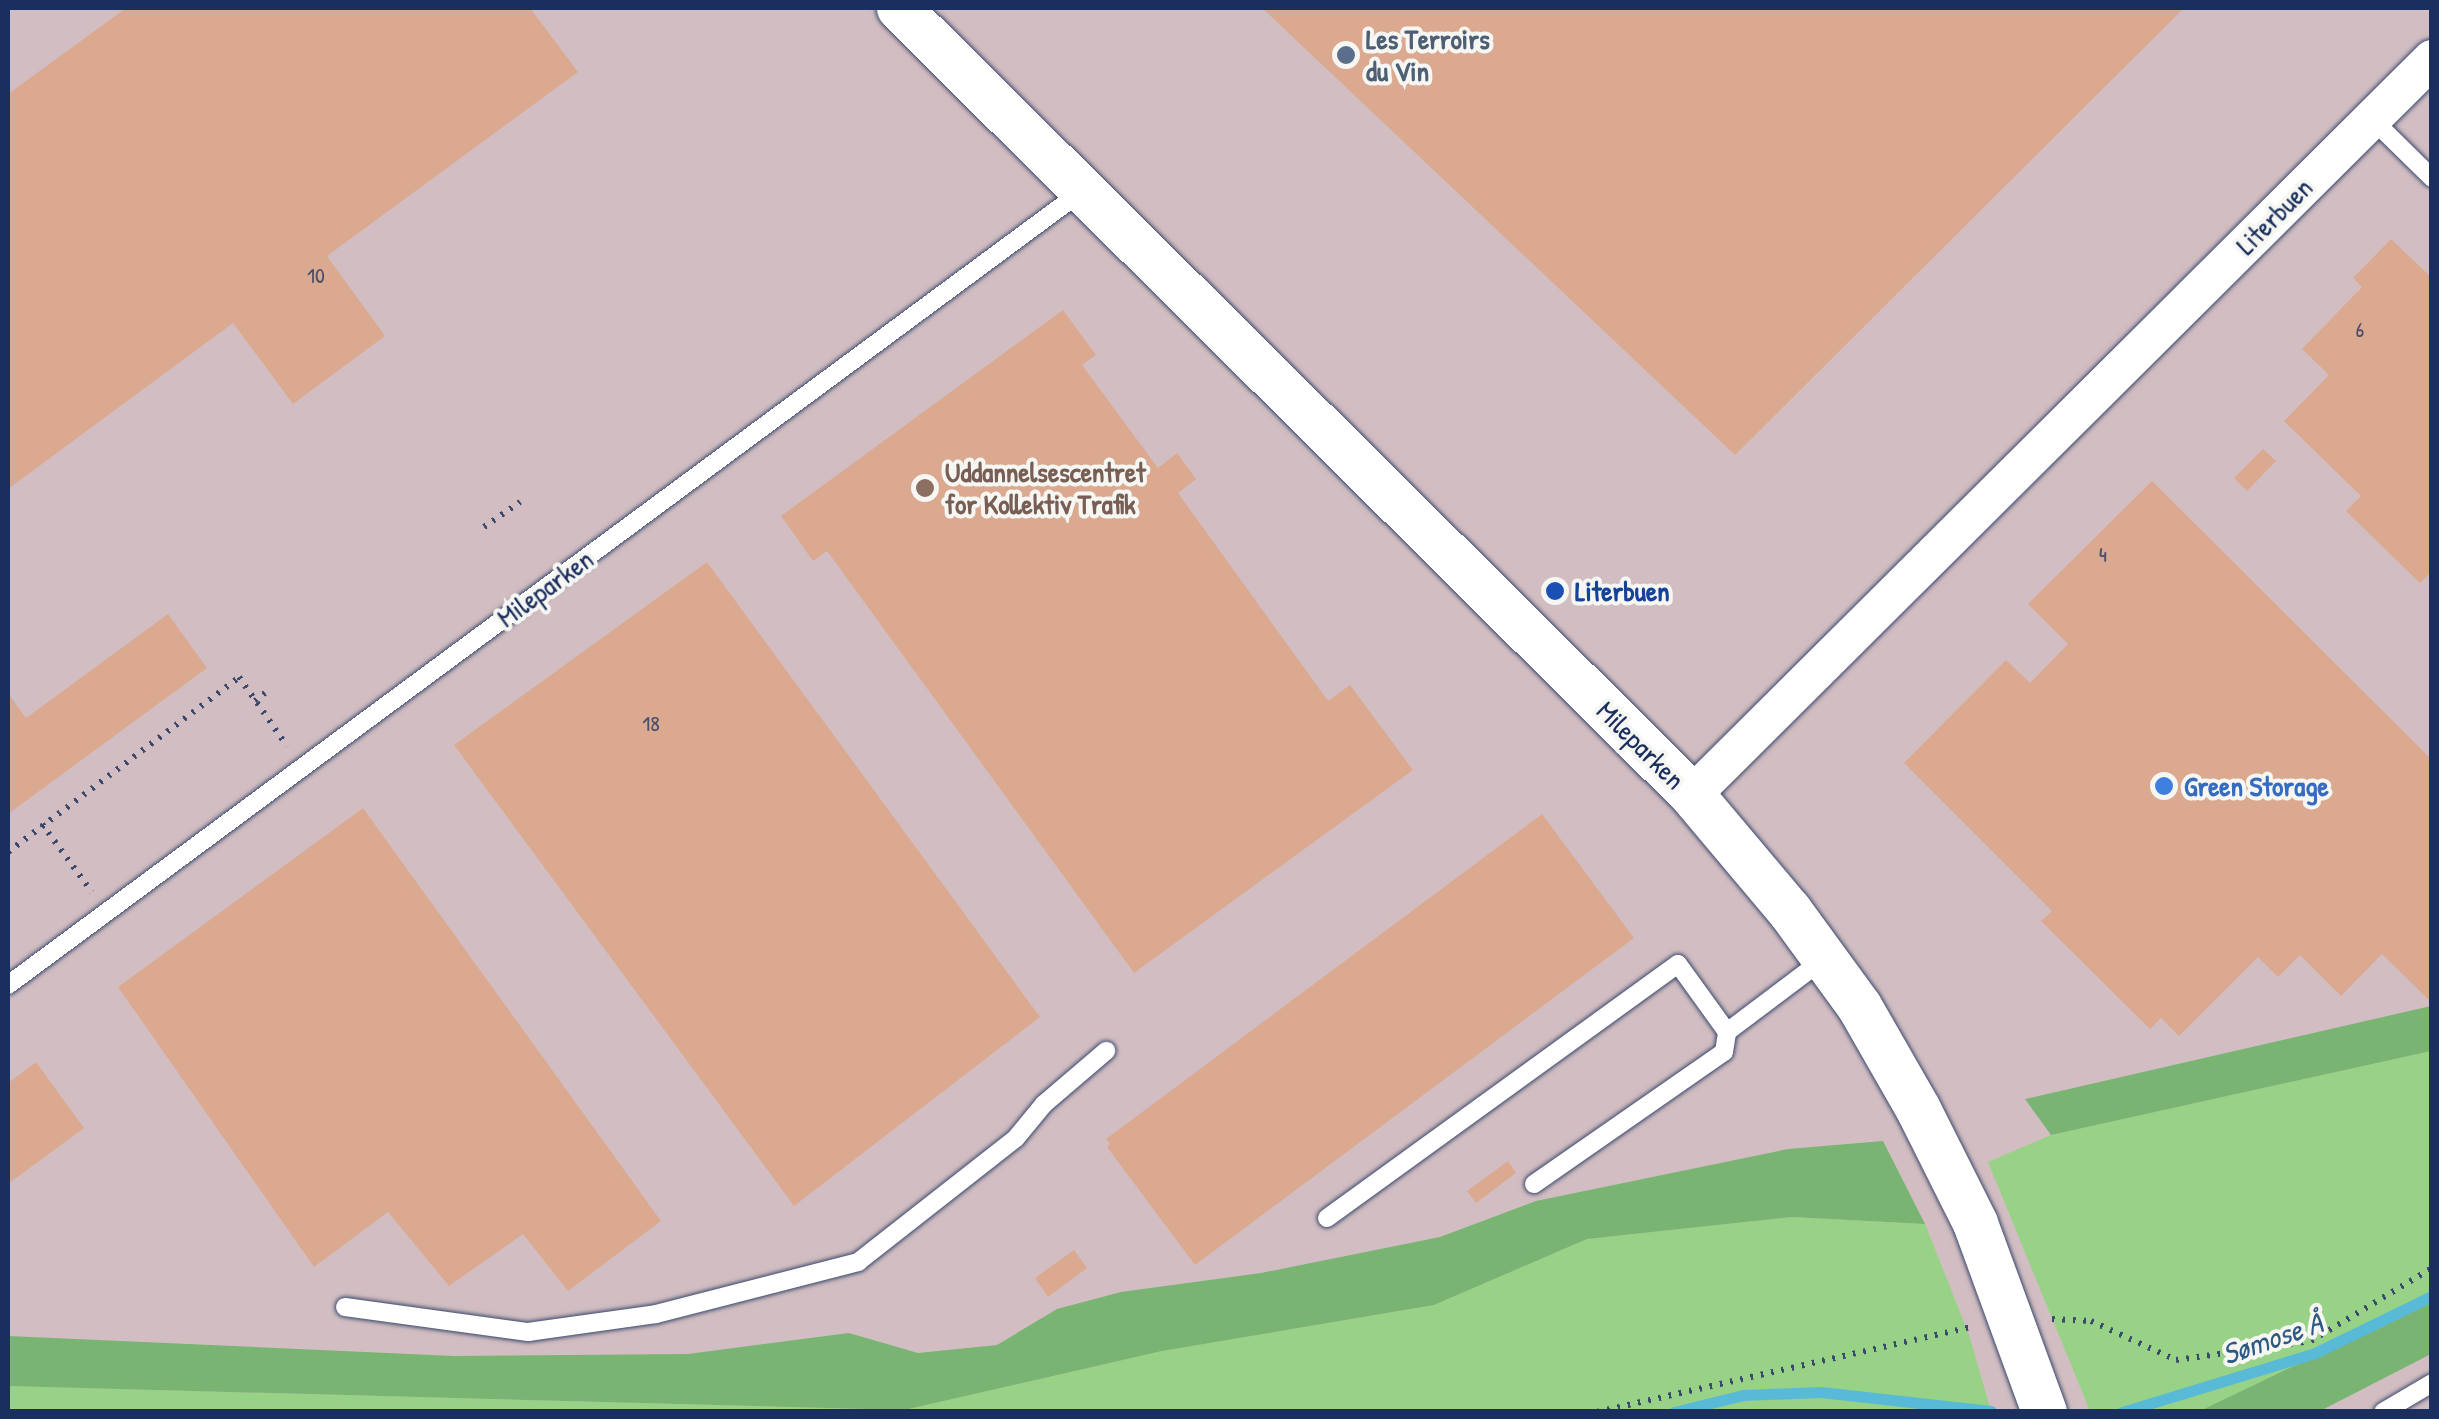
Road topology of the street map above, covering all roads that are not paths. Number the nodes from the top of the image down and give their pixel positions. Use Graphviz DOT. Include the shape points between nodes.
graph roads {
  1 [pos="899,8"];
  2 [pos="2432,59"];
  3 [pos="2372,119"];
  4 [pos="2432,178"];
  5 [pos="1082,192"];
  6 [pos="1692,795"];
  7 [pos="1824,959"];
  8 [pos="8,985"];
  9 [pos="1726,1032"];
  10 [pos="1106,1051"];
  11 [pos="1534,1184"];
  12 [pos="1327,1218"];
  13 [pos="345,1307"];
  14 [pos="2432,1383"];
  15 [pos="2044,1412"];
  16 [pos="2383,1412"];
  1 -- 5 [label="street, Mileparken"];
  2 -- 3 [label="street, Literbuen"];
  3 -- 4 [label="lane"];
  3 -- 6 [label="street, Literbuen"];
  5 -- 6 [label="street, Mileparken"];
  5 -- 8 [label="lane, Mileparken"];
  6 -- 7 [label="street, Mileparken"];
  7 -- 9 [label="lane"];
  7 -- 15 [label="street, Mileparken" via="1859,1006 1975,1223"];
  9 -- 11 [label="lane" via="1724,1052"];
  9 -- 12 [label="lane" via="1678,964"];
  10 -- 13 [label="lane" via="1016,1138 858,1262 656,1314 528,1332"];
  14 -- 16 [label="lane"];
}
